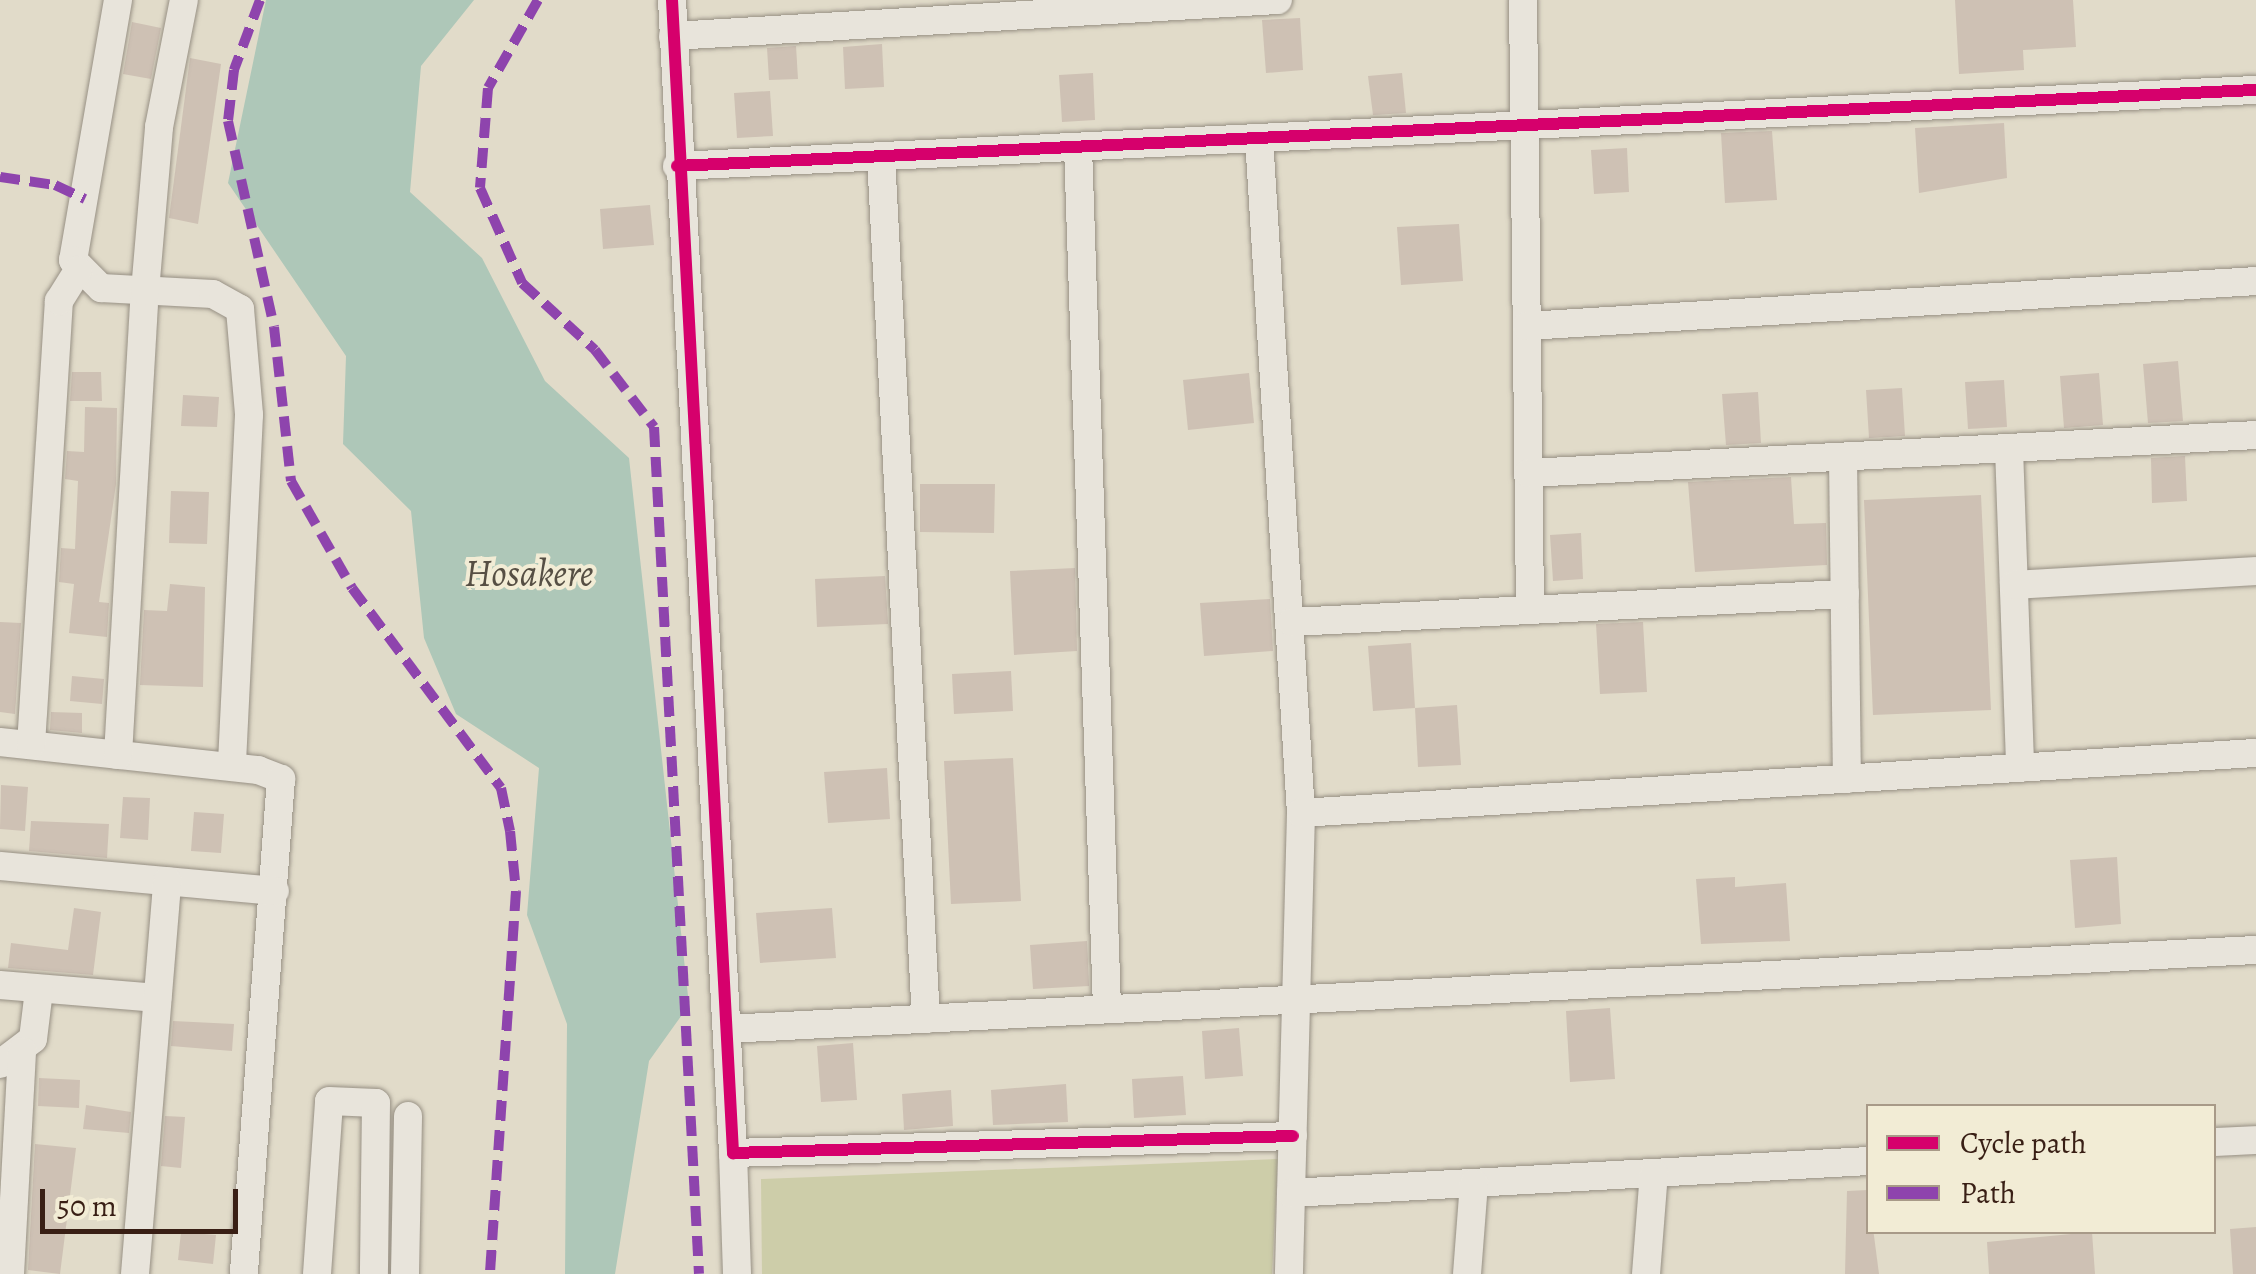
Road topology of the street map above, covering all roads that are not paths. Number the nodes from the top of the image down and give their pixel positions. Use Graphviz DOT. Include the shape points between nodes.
graph roads {
  1 [pos="118,0"];
  2 [pos="184,0"];
  3 [pos="672,0"];
  4 [pos="1278,0"];
  5 [pos="1524,0"];
  6 [pos="673,36"];
  7 [pos="2256,90"];
  8 [pos="1524,126"];
  9 [pos="1259,138"];
  10 [pos="1078,147"];
  11 [pos="881,156"];
  12 [pos="677,166"];
  13 [pos="78,270"];
  14 [pos="2256,282"];
  15 [pos="145,290"];
  16 [pos="1527,326"];
  17 [pos="2256,435"];
  18 [pos="2010,448"];
  19 [pos="1843,456"];
  20 [pos="1529,473"];
  21 [pos="2256,571"];
  22 [pos="2014,585"];
  23 [pos="1845,594"];
  24 [pos="1530,610"];
  25 [pos="1292,622"];
  26 [pos="0,742"];
  27 [pos="31,745"];
  28 [pos="2256,754"];
  29 [pos="118,755"];
  30 [pos="232,767"];
  31 [pos="2020,768"];
  32 [pos="1847,779"];
  33 [pos="1302,813"];
  34 [pos="0,866"];
  35 [pos="166,882"];
  36 [pos="275,891"];
  37 [pos="2256,950"];
  38 [pos="0,985"];
  39 [pos="40,990"];
  40 [pos="157,998"];
  41 [pos="1296,1000"];
  42 [pos="1107,1009"];
  43 [pos="926,1019"];
  44 [pos="727,1029"];
  45 [pos="11,1057"];
  46 [pos="408,1116"];
  47 [pos="1292,1136"];
  48 [pos="2256,1140"];
  49 [pos="2216,1142"];
  50 [pos="733,1153"];
  51 [pos="1866,1162"];
  52 [pos="1654,1173"];
  53 [pos="1474,1183"];
  54 [pos="1292,1193"];
  55 [pos="10,1274"];
  56 [pos="134,1274"];
  57 [pos="244,1274"];
  58 [pos="317,1274"];
  59 [pos="374,1274"];
  60 [pos="406,1274"];
  61 [pos="737,1274"];
  62 [pos="1289,1274"];
  63 [pos="1467,1274"];
  64 [pos="1646,1274"];
  1 -- 13 [label="street" via="74,249"];
  2 -- 15 [label="street" via="160,128"];
  3 -- 6 [label="street"];
  4 -- 6 [label="street"];
  5 -- 8 [label="street"];
  6 -- 12 [label="street"];
  7 -- 8 [label="street"];
  8 -- 9 [label="street"];
  8 -- 16 [label="street"];
  9 -- 10 [label="street"];
  9 -- 25 [label="street"];
  10 -- 11 [label="street"];
  10 -- 42 [label="street"];
  11 -- 12 [label="street"];
  11 -- 43 [label="street"];
  12 -- 44 [label="street"];
  13 -- 15 [label="street" via="101,288"];
  13 -- 27 [label="street" via="59,301"];
  14 -- 16 [label="street"];
  15 -- 29 [label="street"];
  15 -- 30 [label="street" via="214,294 240,309 249,415"];
  16 -- 20 [label="street"];
  17 -- 18 [label="street"];
  18 -- 19 [label="street"];
  18 -- 22 [label="street"];
  19 -- 20 [label="street"];
  19 -- 23 [label="street"];
  20 -- 24 [label="street"];
  21 -- 22 [label="street"];
  22 -- 31 [label="street"];
  23 -- 24 [label="street"];
  23 -- 32 [label="street"];
  24 -- 25 [label="street"];
  25 -- 33 [label="street"];
  26 -- 27 [label="street"];
  27 -- 29 [label="street"];
  28 -- 31 [label="street"];
  29 -- 30 [label="street"];
  30 -- 36 [label="street" via="281,779"];
  31 -- 32 [label="street"];
  32 -- 33 [label="street"];
  33 -- 41 [label="street"];
  34 -- 35 [label="street"];
  35 -- 36 [label="street"];
  35 -- 40 [label="street"];
  36 -- 57 [label="street"];
  37 -- 41 [label="street"];
  38 -- 39 [label="street"];
  39 -- 40 [label="street"];
  39 -- 45 [label="street" via="33,1039"];
  40 -- 56 [label="street"];
  41 -- 42 [label="street"];
  41 -- 47 [label="street"];
  42 -- 43 [label="street"];
  43 -- 44 [label="street"];
  44 -- 50 [label="street"];
  45 -- 55 [label="street"];
  46 -- 60 [label="street"];
  47 -- 50 [label="street"];
  47 -- 54 [label="street"];
  48 -- 49 [label="street"];
  50 -- 61 [label="street"];
  51 -- 52 [label="street"];
  52 -- 53 [label="street"];
  52 -- 64 [label="street"];
  53 -- 54 [label="street"];
  53 -- 63 [label="street"];
  54 -- 62 [label="street"];
  58 -- 59 [label="street" via="329,1101 376,1104"];
}
